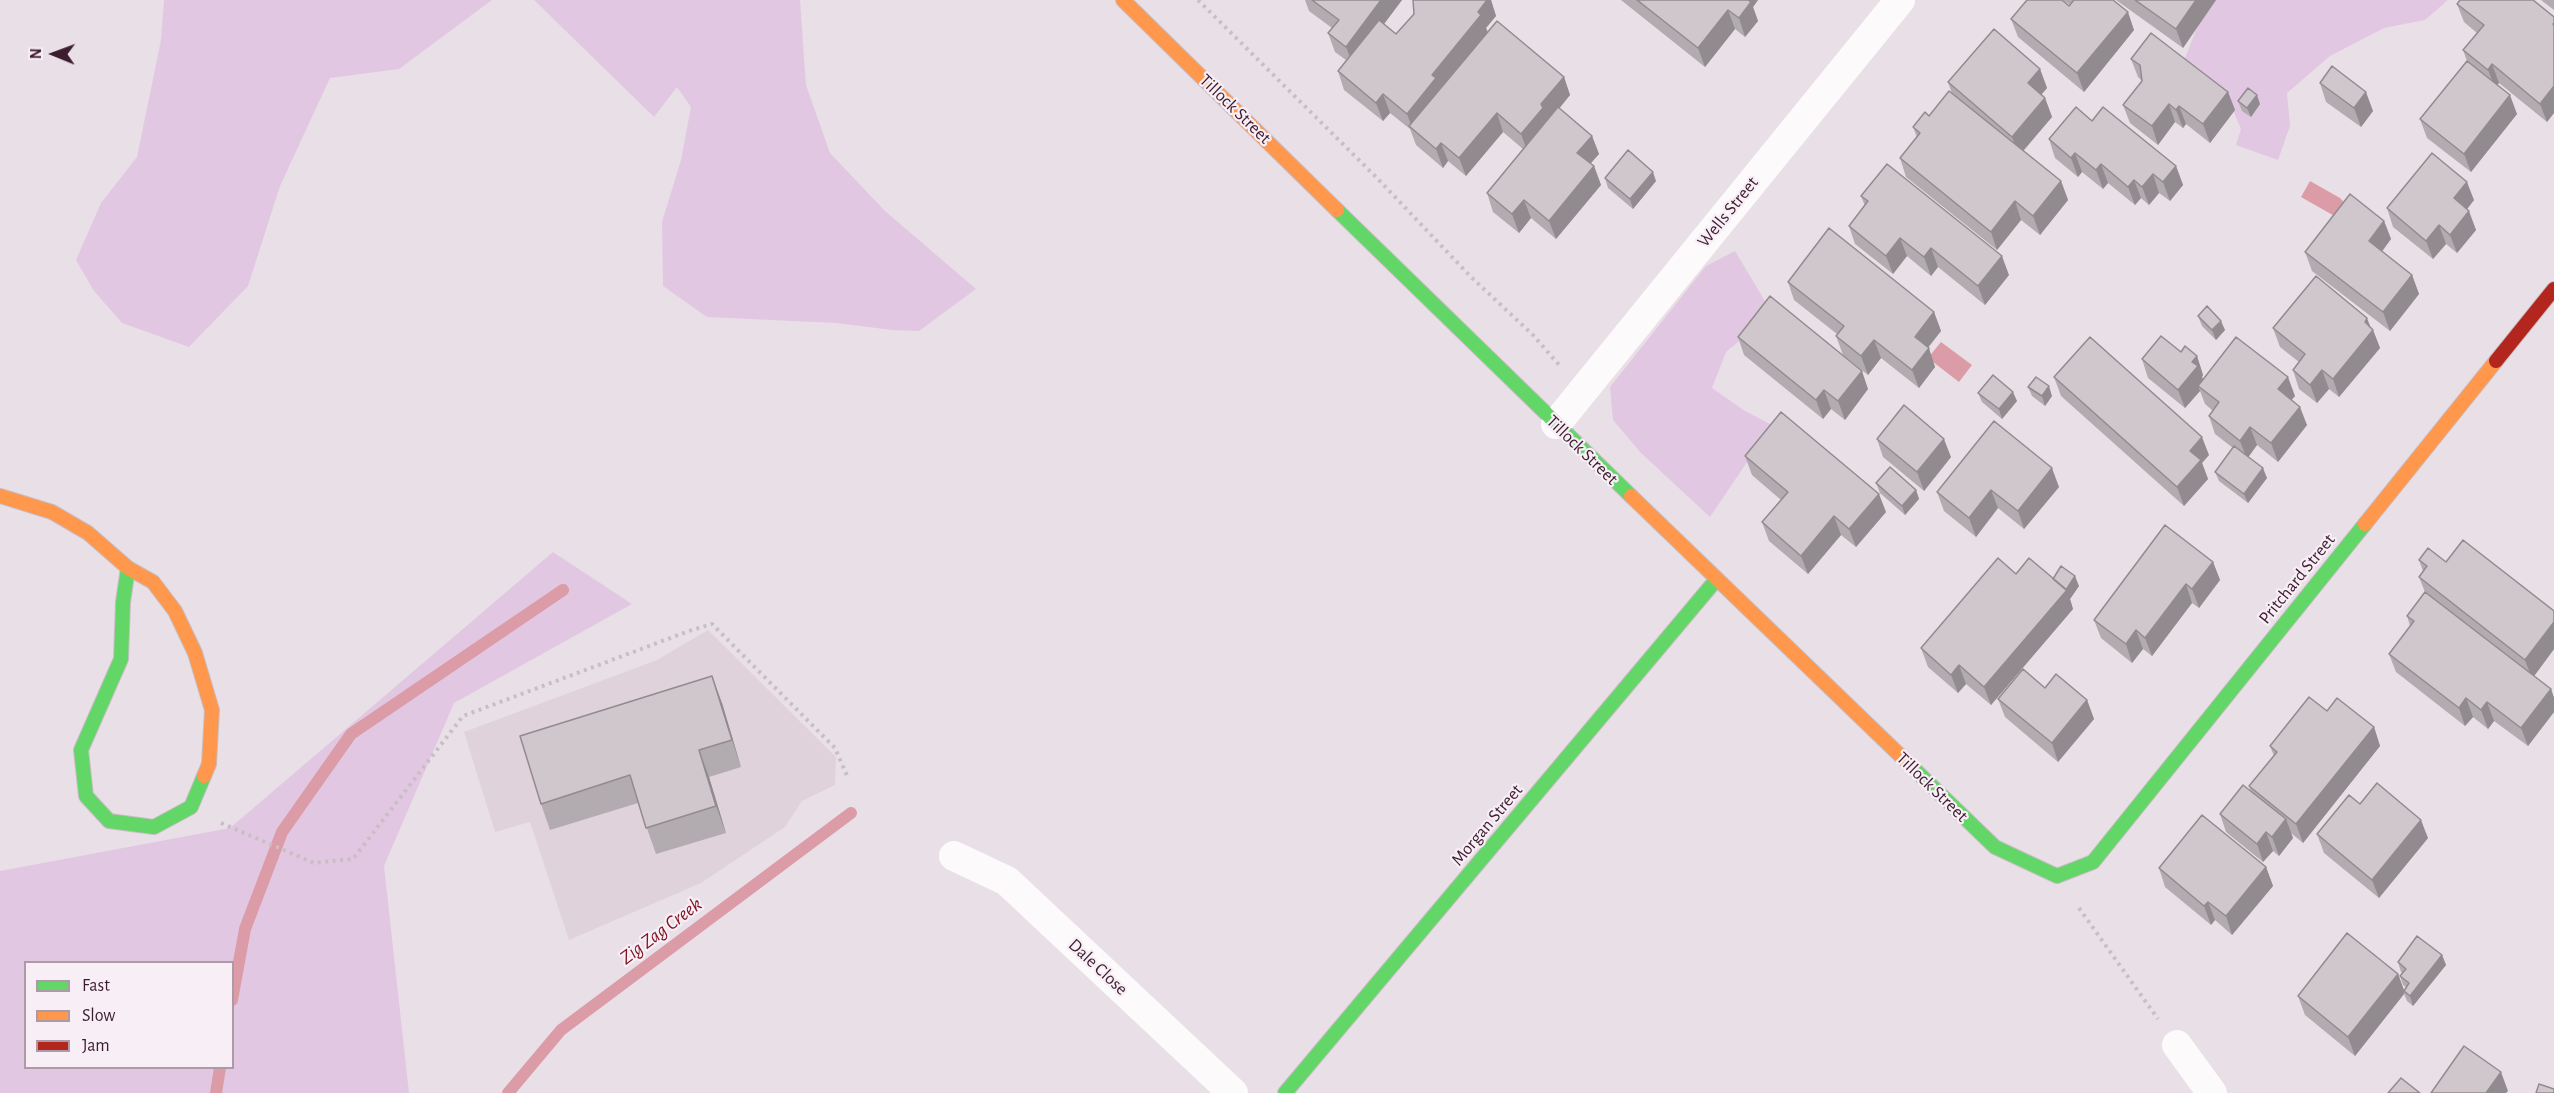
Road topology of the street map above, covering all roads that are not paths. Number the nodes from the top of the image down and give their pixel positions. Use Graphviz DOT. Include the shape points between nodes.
graph roads {
  1 [pos="1123,0"];
  2 [pos="1900,0"];
  3 [pos="2554,289"];
  4 [pos="1556,424"];
  5 [pos="0,496"];
  6 [pos="128,568"];
  7 [pos="1716,580"];
  8 [pos="954,856"];
  9 [pos="2057,876"];
  10 [pos="2170,1036"];
  11 [pos="1233,1093"];
  12 [pos="1285,1093"];
  13 [pos="2212,1093"];
  1 -- 4 [label="street, Tillock Street"];
  2 -- 4 [label="street, Wells Street"];
  3 -- 9 [label="street, Pritchard Street" via="2093,862"];
  4 -- 7 [label="street, Tillock Street"];
  5 -- 6 [label="street" via="52,512 88,533"];
  6 -- 6 [label="street" via="153,582 175,611 195,653 212,710 209,764 191,807 154,827 109,821 86,796 81,750 121,659"];
  7 -- 9 [label="street, Tillock Street" via="1995,847"];
  7 -- 12 [label="street, Morgan Street"];
  8 -- 11 [label="street, Dale Close" via="1007,881"];
  10 -- 13 [label="street"];
}
